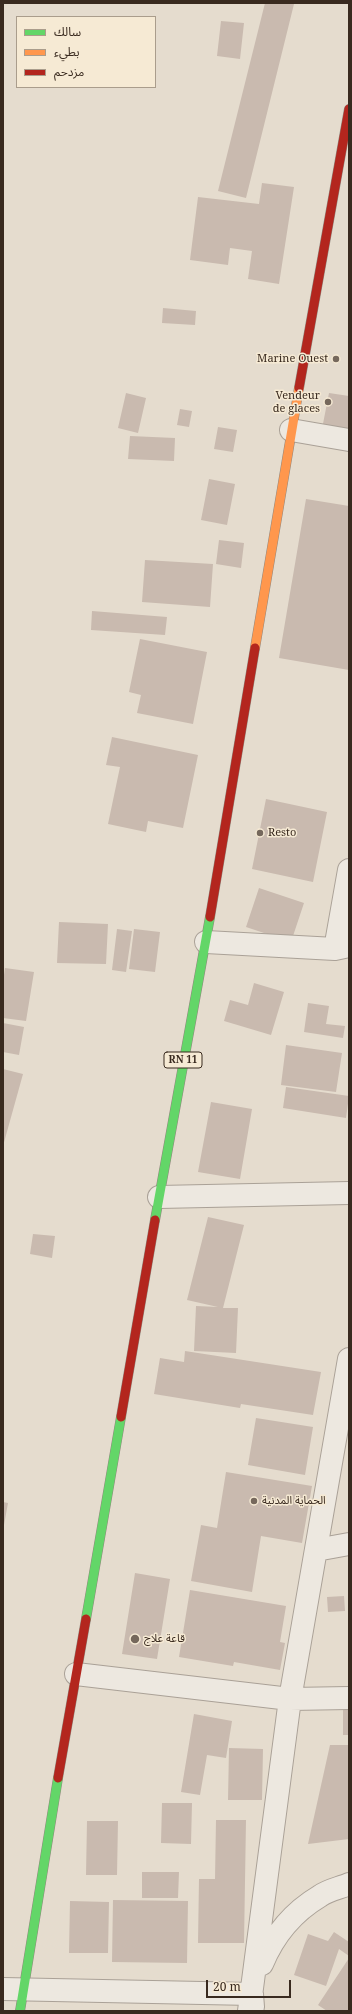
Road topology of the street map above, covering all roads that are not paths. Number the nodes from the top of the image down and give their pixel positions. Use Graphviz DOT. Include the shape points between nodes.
graph roads {
  1 [pos="349,109"];
  2 [pos="344,161"];
  3 [pos="291,430"];
  4 [pos="349,440"];
  5 [pos="349,870"];
  6 [pos="206,942"];
  7 [pos="342,947"];
  8 [pos="349,1193"];
  9 [pos="159,1197"];
  10 [pos="349,1359"];
  11 [pos="344,1419"];
  12 [pos="349,1544"];
  13 [pos="316,1550"];
  14 [pos="76,1674"];
  15 [pos="349,1698"];
  16 [pos="290,1699"];
  17 [pos="349,1884"];
  18 [pos="13,1989"];
  19 [pos="252,2006"];
  20 [pos="20,2011"];
  1 -- 2 [label="main road, RN 11"];
  2 -- 3 [label="main road, RN 11"];
  3 -- 4 [label="street"];
  3 -- 6 [label="main road, RN 11"];
  5 -- 7 [label="street"];
  6 -- 7 [label="street"];
  6 -- 9 [label="main road, RN 11"];
  8 -- 9 [label="street"];
  9 -- 14 [label="main road, RN 11"];
  10 -- 11 [label="street"];
  11 -- 13 [label="street"];
  12 -- 13 [label="street"];
  13 -- 16 [label="street"];
  14 -- 16 [label="street"];
  14 -- 18 [label="main road, RN 11"];
  15 -- 16 [label="street"];
  16 -- 19 [label="street"];
  17 -- 19 [label="street" via="320,1895 293,1915 272,1942 258,1973"];
  18 -- 19 [label="street"];
  18 -- 20 [label="main road, RN 11"];
}
